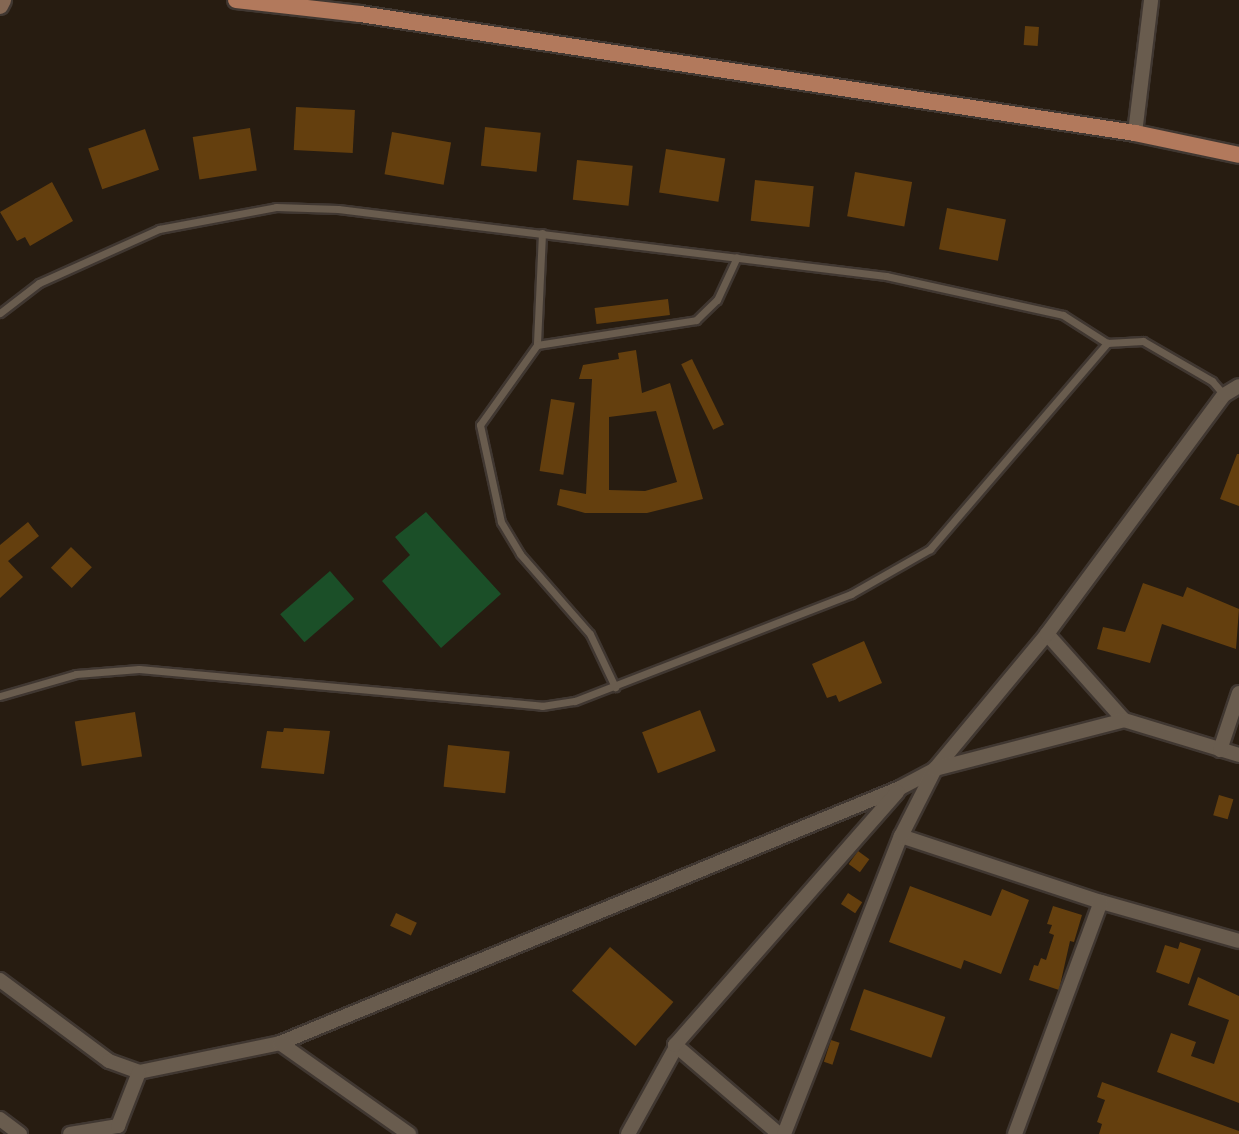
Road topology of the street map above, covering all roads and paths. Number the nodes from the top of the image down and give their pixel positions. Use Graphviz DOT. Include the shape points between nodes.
graph roads {
  1 [pos="3,0"];
  2 [pos="236,0"];
  3 [pos="1151,0"];
  4 [pos="0,6"];
  5 [pos="1135,133"];
  6 [pos="1239,155"];
  7 [pos="542,233"];
  8 [pos="737,257"];
  9 [pos="0,313"];
  10 [pos="1107,343"];
  11 [pos="537,345"];
  12 [pos="1239,386"];
  13 [pos="1224,395"];
  14 [pos="1047,634"];
  15 [pos="615,687"];
  16 [pos="1239,693"];
  17 [pos="0,696"];
  18 [pos="1124,720"];
  19 [pos="1220,750"];
  20 [pos="1239,755"];
  21 [pos="935,769"];
  22 [pos="900,788"];
  23 [pos="901,836"];
  24 [pos="1101,902"];
  25 [pos="1239,941"];
  26 [pos="0,980"];
  27 [pos="280,1043"];
  28 [pos="676,1047"];
  29 [pos="139,1072"];
  30 [pos="0,1119"];
  31 [pos="20,1134"];
  32 [pos="70,1134"];
  33 [pos="409,1134"];
  34 [pos="628,1134"];
  35 [pos="779,1134"];
  36 [pos="784,1134"];
  37 [pos="1015,1134"];
  1 -- 4 [label="main road"];
  2 -- 5 [label="highway" via="360,14"];
  3 -- 5 [label="street"];
  5 -- 6 [label="highway"];
  7 -- 8 [label="lane"];
  7 -- 9 [label="lane" via="338,209 276,207 215,216 159,229 97,254 39,283"];
  7 -- 11 [label="lane"];
  8 -- 10 [label="lane" via="886,276 1063,315"];
  8 -- 11 [label="lane" via="717,300 696,320"];
  10 -- 13 [label="lane" via="1143,341 1212,381"];
  10 -- 15 [label="lane" via="930,549 851,594"];
  11 -- 15 [label="lane" via="480,425 501,522 520,554 590,634"];
  12 -- 13 [label="street"];
  13 -- 14 [label="street"];
  14 -- 18 [label="street"];
  14 -- 21 [label="street"];
  15 -- 17 [label="lane" via="575,701 542,706 140,669 76,674"];
  16 -- 19 [label="street"];
  18 -- 19 [label="street"];
  18 -- 21 [label="street"];
  19 -- 20 [label="street"];
  21 -- 22 [label="street"];
  21 -- 23 [label="street"];
  22 -- 27 [label="street"];
  22 -- 28 [label="street"];
  23 -- 24 [label="street"];
  23 -- 36 [label="street"];
  24 -- 25 [label="street"];
  24 -- 37 [label="street"];
  26 -- 29 [label="street" via="109,1061"];
  27 -- 29 [label="street"];
  27 -- 33 [label="street"];
  28 -- 34 [label="street"];
  28 -- 35 [label="street"];
  29 -- 32 [label="street" via="118,1126"];
  30 -- 31 [label="street"];
}
